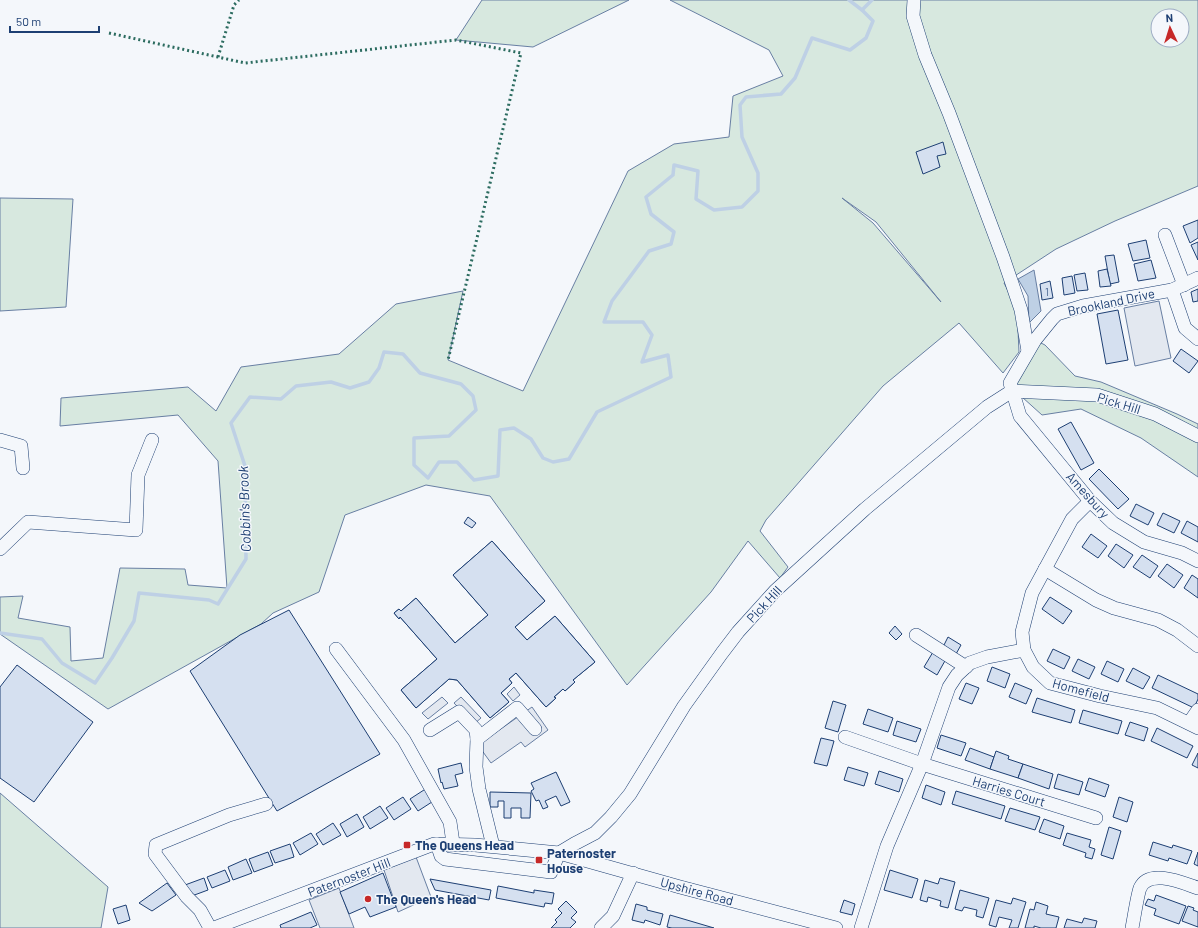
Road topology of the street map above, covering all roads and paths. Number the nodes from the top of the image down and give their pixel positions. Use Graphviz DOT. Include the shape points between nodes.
graph roads {
  1 [pos="914,0"];
  2 [pos="1165,235"];
  3 [pos="1198,278"];
  4 [pos="1178,287"];
  5 [pos="1198,339"];
  6 [pos="1028,351"];
  7 [pos="1011,387"];
  8 [pos="1198,436"];
  9 [pos="0,440"];
  10 [pos="152,440"];
  11 [pos="23,468"];
  12 [pos="1090,501"];
  13 [pos="0,549"];
  14 [pos="1198,561"];
  15 [pos="1045,569"];
  16 [pos="916,635"];
  17 [pos="1198,646"];
  18 [pos="336,649"];
  19 [pos="1024,650"];
  20 [pos="966,667"];
  21 [pos="1198,710"];
  22 [pos="1193,726"];
  23 [pos="535,729"];
  24 [pos="430,730"];
  25 [pos="845,738"];
  26 [pos="477,739"];
  27 [pos="922,764"];
  28 [pos="266,804"];
  29 [pos="1096,818"];
  30 [pos="453,843"];
  31 [pos="437,844"];
  32 [pos="493,846"];
  33 [pos="559,853"];
  34 [pos="633,874"];
  35 [pos="1198,888"];
  36 [pos="210,928"];
  37 [pos="214,928"];
  38 [pos="601,928"];
  39 [pos="836,928"];
  40 [pos="861,928"];
  41 [pos="1132,928"];
  1 -- 6 [label="street" via="913,16 925,55 1003,257 1020,310"];
  2 -- 4 [label="street"];
  3 -- 4 [label="street, Brookland Drive"];
  4 -- 5 [label="street" via="1185,328"];
  4 -- 6 [label="street, Brookland Drive" via="1142,300 1077,307 1058,314 1039,334"];
  6 -- 7 [label="street, Brookland Drive"];
  7 -- 8 [label="street, Pick Hill" via="1097,395 1155,414"];
  7 -- 12 [label="street, Amesbury" via="1020,416"];
  7 -- 33 [label="street, Pick Hill" via="864,509 775,591 718,658 684,706 647,768 611,817 595,833"];
  9 -- 11 [label="street" via="21,446"];
  10 -- 13 [label="street" via="138,475 136,530 28,522"];
  12 -- 14 [label="street, Amesbury" via="1113,523 1144,542 1182,553"];
  12 -- 15 [label="street, Homefield" via="1072,519"];
  15 -- 17 [label="street" via="1096,600 1114,608 1158,620"];
  15 -- 19 [label="street, Homefield" via="1030,599 1022,632"];
  16 -- 20 [label="street"];
  18 -- 30 [label="street" via="404,740 450,822"];
  19 -- 20 [label="street" via="987,657"];
  19 -- 22 [label="street, Homefield" via="1033,667 1050,683 1157,708"];
  20 -- 27 [label="street" via="949,687"];
  21 -- 22 [label="street"];
  23 -- 26 [label="street" via="516,708"];
  24 -- 26 [label="street" via="459,712 476,730"];
  25 -- 27 [label="street, Harries Court"];
  26 -- 32 [label="street" via="476,767 479,789"];
  27 -- 29 [label="street, Harries Court"];
  27 -- 40 [label="street" via="887,846"];
  28 -- 36 [label="street" via="229,815 156,845 155,854 200,910"];
  30 -- 31 [label="street, Paternoster Hill"];
  30 -- 32 [label="street, Paternoster Hill"];
  31 -- 33 [label="street" via="445,859 551,872"];
  31 -- 37 [label="street, Paternoster Hill"];
  32 -- 33 [label="street, Paternoster Hill"];
  33 -- 34 [label="street, Upshire Road"];
  34 -- 38 [label="street" via="613,916"];
  34 -- 39 [label="street, Upshire Road"];
  35 -- 41 [label="street" via="1165,878 1148,880 1141,887"];
}
